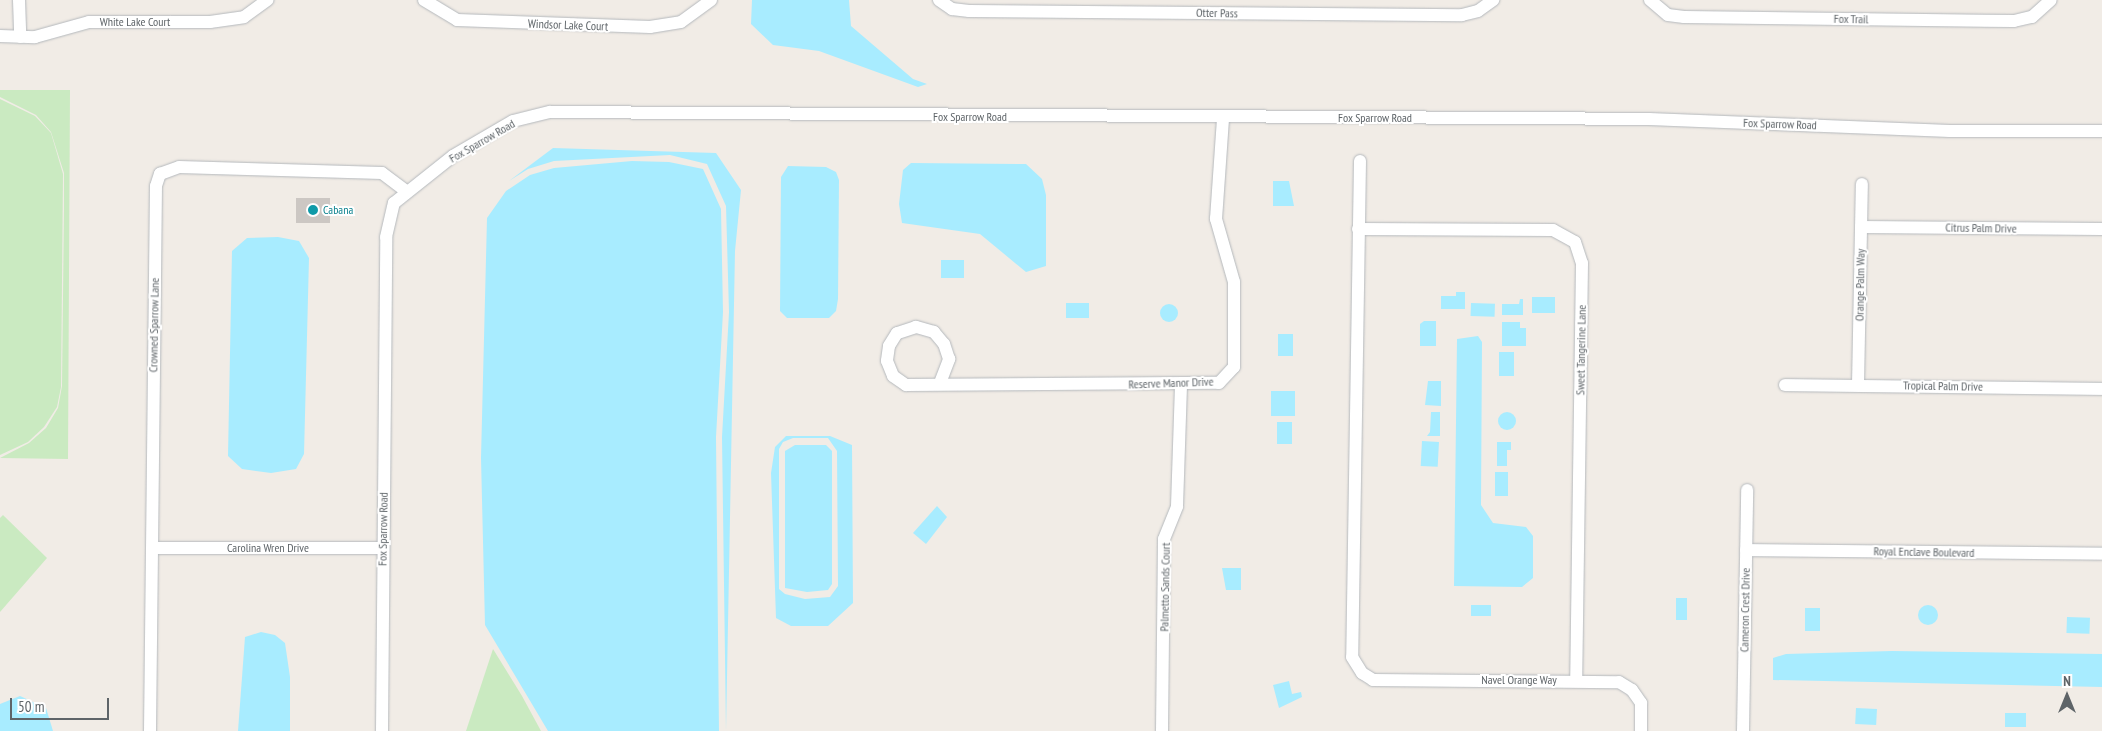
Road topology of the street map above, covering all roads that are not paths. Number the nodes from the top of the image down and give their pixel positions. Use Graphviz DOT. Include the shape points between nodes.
graph roads {
  1 [pos="19,0"];
  2 [pos="267,0"];
  3 [pos="424,0"];
  4 [pos="711,0"];
  5 [pos="939,0"];
  6 [pos="1493,0"];
  7 [pos="1650,0"];
  8 [pos="2051,0"];
  9 [pos="0,36"];
  10 [pos="20,37"];
  11 [pos="1223,118"];
  12 [pos="2102,131"];
  13 [pos="1360,161"];
  14 [pos="1862,184"];
  15 [pos="406,192"];
  16 [pos="1861,226"];
  17 [pos="1358,229"];
  18 [pos="2102,229"];
  19 [pos="940,383"];
  20 [pos="1182,385"];
  21 [pos="1785,385"];
  22 [pos="1858,385"];
  23 [pos="2102,389"];
  24 [pos="1747,490"];
  25 [pos="152,548"];
  26 [pos="383,548"];
  27 [pos="1746,550"];
  28 [pos="2102,554"];
  29 [pos="1576,680"];
  30 [pos="150,731"];
  31 [pos="382,731"];
  32 [pos="1162,731"];
  33 [pos="1640,731"];
  34 [pos="1743,731"];
  1 -- 10 [label="street"];
  2 -- 10 [label="street, White Lake Court" via="244,18 210,22 89,22 35,37"];
  3 -- 4 [label="street, Windsor Lake Court" via="456,20 650,27 681,22"];
  5 -- 6 [label="street, Otter Pass" via="952,9 969,11 1462,16 1478,11"];
  7 -- 8 [label="street, Fox Trail" via="1668,15 1684,17 2014,21 2032,18"];
  9 -- 10 [label="street, White Lake Court"];
  11 -- 12 [label="street, Fox Sparrow Road" via="1649,119 1950,131"];
  11 -- 15 [label="street, Fox Sparrow Road" via="550,112 513,121 453,156"];
  11 -- 20 [label="street, Reserve Manor Drive" via="1216,219 1234,282 1234,367 1219,383"];
  13 -- 17 [label="street"];
  14 -- 16 [label="street, Orange Palm Way"];
  15 -- 25 [label="street, Crowned Sparrow Lane" via="382,174 347,171 179,167 160,174 156,186"];
  15 -- 26 [label="street, Fox Sparrow Road" via="394,203 386,237"];
  16 -- 18 [label="street, Citrus Palm Drive"];
  16 -- 22 [label="street, Orange Palm Way"];
  17 -- 29 [label="street, Sweet Tangerine Lane" via="1553,230 1575,242 1582,263"];
  17 -- 29 [label="street, Navel Orange Way" via="1352,657 1362,673 1373,680"];
  19 -- 19 [label="street, Reserve Manor Drive" via="906,385 893,376 886,361 889,346 897,333 916,327 934,332 944,344 949,359"];
  19 -- 20 [label="street, Reserve Manor Drive"];
  20 -- 32 [label="street, Palmetto Sands Court" via="1177,506 1164,539"];
  21 -- 22 [label="street, Tropical Palm Drive"];
  22 -- 23 [label="street, Tropical Palm Drive"];
  24 -- 27 [label="street, Cameron Crest Drive"];
  25 -- 26 [label="street, Carolina Wren Drive"];
  25 -- 30 [label="street, Crowned Sparrow Lane"];
  26 -- 31 [label="street, Fox Sparrow Road"];
  27 -- 28 [label="street, Royal Enclave Boulevard"];
  27 -- 34 [label="street, Cameron Crest Drive"];
  29 -- 33 [label="street, Navel Orange Way" via="1619,682 1632,690 1641,702"];
}
